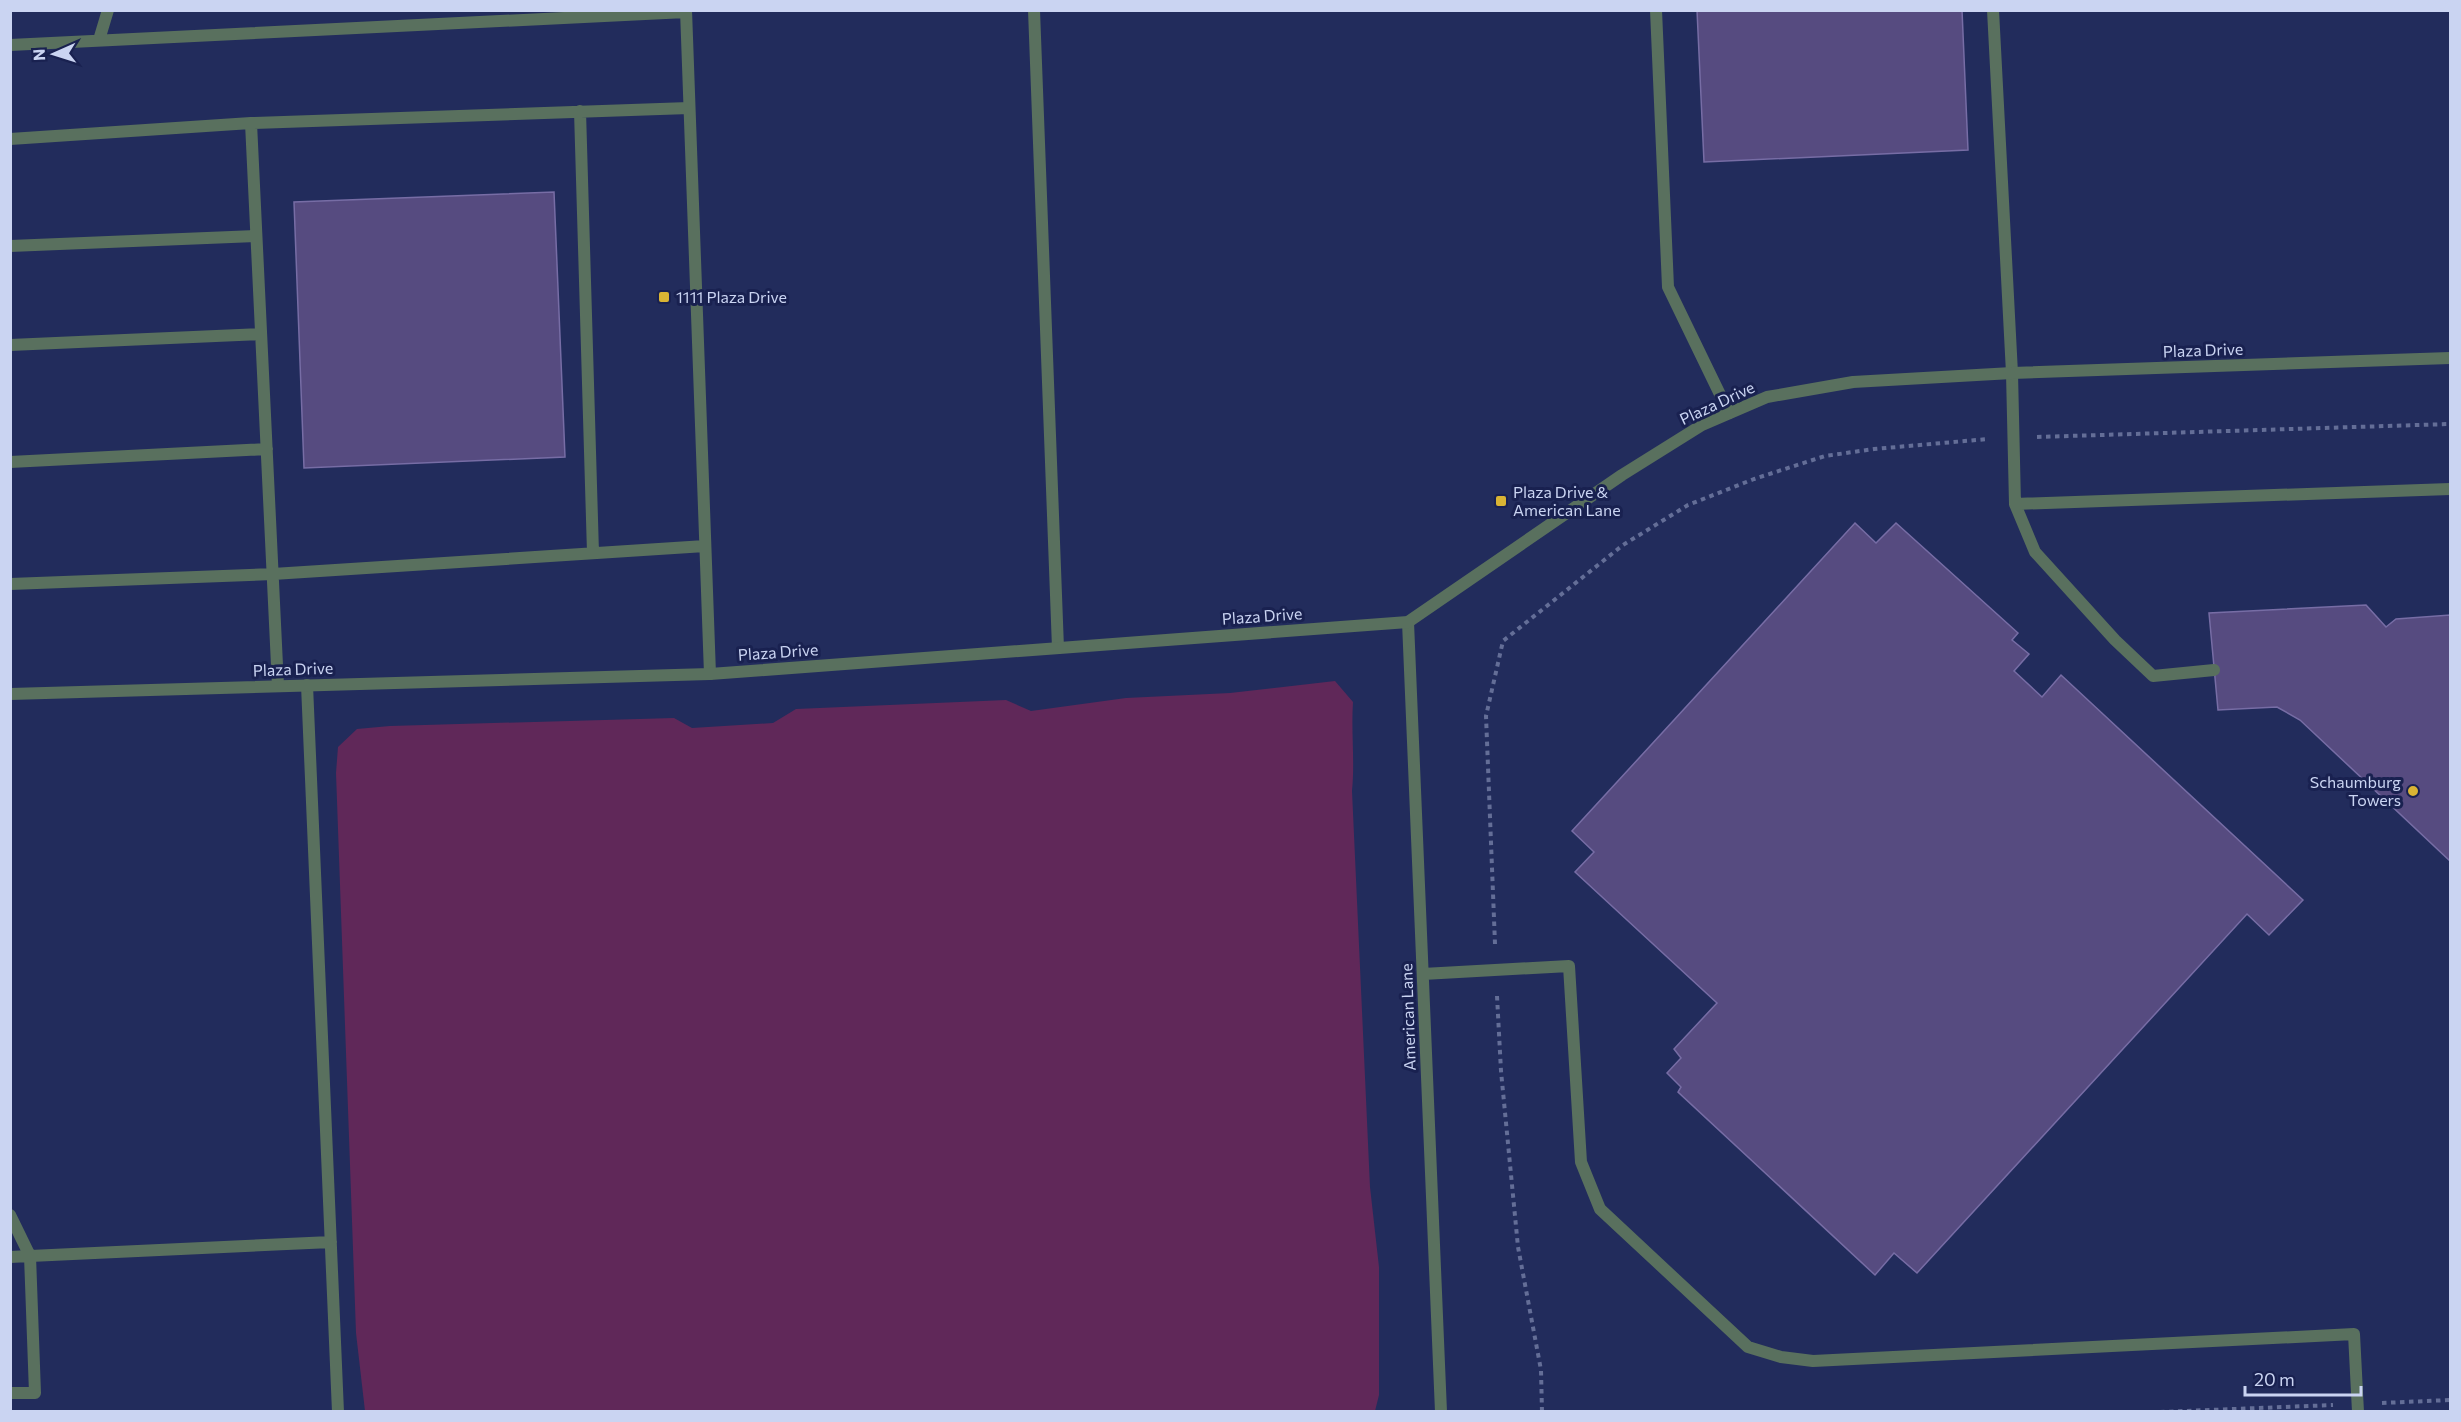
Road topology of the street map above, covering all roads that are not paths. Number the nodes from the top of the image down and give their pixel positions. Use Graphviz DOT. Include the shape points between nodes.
graph roads {
  1 [pos="108,10"];
  2 [pos="1034,10"];
  3 [pos="1656,10"];
  4 [pos="1993,10"];
  5 [pos="686,11"];
  6 [pos="99,40"];
  7 [pos="10,45"];
  8 [pos="689,108"];
  9 [pos="580,111"];
  10 [pos="251,123"];
  11 [pos="10,139"];
  12 [pos="256,236"];
  13 [pos="10,246"];
  14 [pos="261,334"];
  15 [pos="10,345"];
  16 [pos="2451,358"];
  17 [pos="2012,373"];
  18 [pos="1729,413"];
  19 [pos="267,449"];
  20 [pos="10,462"];
  21 [pos="2451,489"];
  22 [pos="2015,504"];
  23 [pos="705,546"];
  24 [pos="593,553"];
  25 [pos="273,574"];
  26 [pos="10,584"];
  27 [pos="1408,622"];
  28 [pos="1058,648"];
  29 [pos="2214,670"];
  30 [pos="710,674"];
  31 [pos="307,685"];
  32 [pos="278,686"];
  33 [pos="10,694"];
  34 [pos="1423,974"];
  35 [pos="10,1215"];
  36 [pos="331,1242"];
  37 [pos="30,1256"];
  38 [pos="10,1257"];
  39 [pos="10,1394"];
  40 [pos="2358,1408"];
  41 [pos="338,1412"];
  42 [pos="1441,1412"];
  1 -- 6 [label="street"];
  2 -- 28 [label="street"];
  3 -- 18 [label="street" via="1668,287"];
  4 -- 17 [label="street"];
  5 -- 6 [label="street"];
  5 -- 8 [label="street"];
  6 -- 7 [label="street"];
  8 -- 9 [label="street"];
  8 -- 23 [label="street"];
  9 -- 10 [label="street"];
  9 -- 24 [label="street"];
  10 -- 11 [label="street"];
  10 -- 12 [label="street"];
  12 -- 13 [label="street"];
  12 -- 14 [label="street"];
  14 -- 15 [label="street"];
  14 -- 19 [label="street"];
  16 -- 17 [label="street, Plaza Drive"];
  17 -- 18 [label="street, Plaza Drive" via="1853,382 1767,397"];
  17 -- 22 [label="street"];
  18 -- 27 [label="street, Plaza Drive" via="1702,425 1622,475"];
  19 -- 20 [label="street"];
  19 -- 25 [label="street"];
  21 -- 22 [label="street"];
  22 -- 29 [label="street" via="2035,552 2153,676"];
  23 -- 24 [label="street"];
  23 -- 30 [label="street"];
  24 -- 25 [label="street"];
  25 -- 26 [label="street"];
  25 -- 32 [label="street"];
  27 -- 28 [label="street, Plaza Drive"];
  27 -- 34 [label="street, American Lane"];
  28 -- 30 [label="street, Plaza Drive"];
  30 -- 31 [label="street, Plaza Drive"];
  31 -- 32 [label="street, Plaza Drive"];
  31 -- 36 [label="street"];
  32 -- 33 [label="street, Plaza Drive"];
  34 -- 40 [label="street" via="1569,966 1581,1162 1600,1209 1748,1347 1781,1357 1812,1360 2354,1334"];
  34 -- 42 [label="street, American Lane"];
  35 -- 37 [label="street"];
  36 -- 37 [label="street"];
  36 -- 41 [label="street"];
  37 -- 38 [label="street"];
  37 -- 39 [label="street" via="35,1393"];
}
